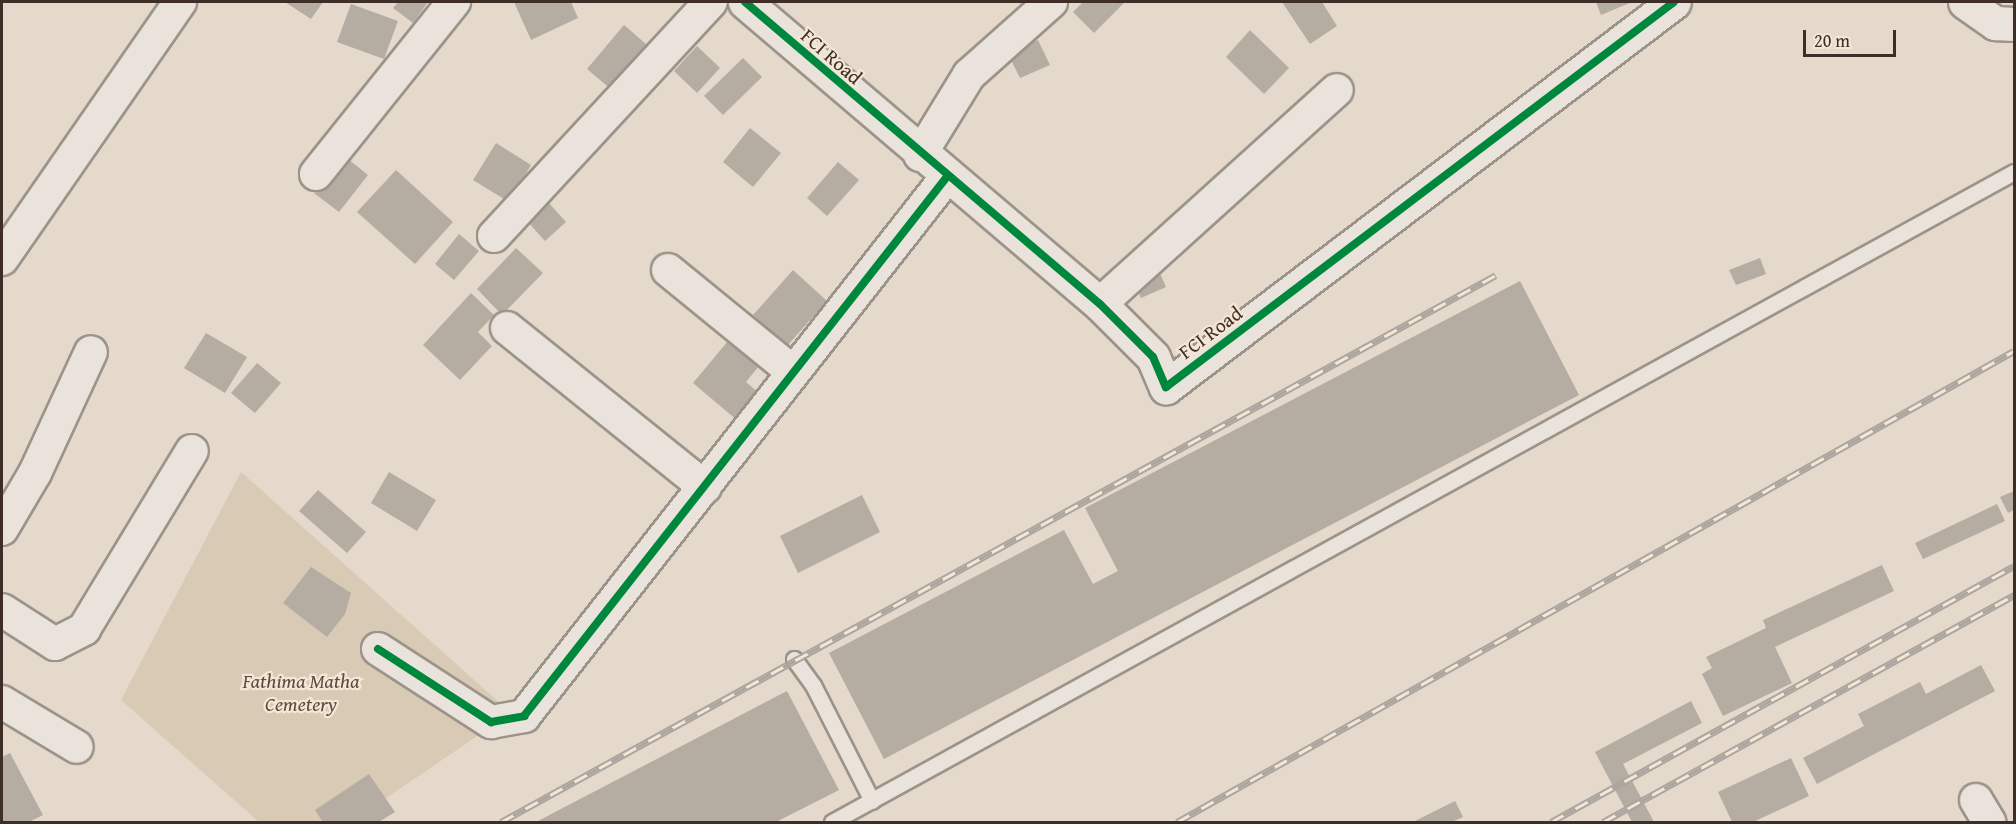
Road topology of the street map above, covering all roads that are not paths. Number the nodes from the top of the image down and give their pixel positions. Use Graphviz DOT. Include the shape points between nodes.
graph roads {
  1 [pos="180,2"];
  2 [pos="454,2"];
  3 [pos="711,2"];
  4 [pos="745,2"];
  5 [pos="1051,2"];
  6 [pos="1674,2"];
  7 [pos="1965,2"];
  8 [pos="2014,24"];
  9 [pos="1337,90"];
  10 [pos="920,155"];
  11 [pos="2014,172"];
  12 [pos="316,174"];
  13 [pos="946,178"];
  14 [pos="494,236"];
  15 [pos="2,259"];
  16 [pos="668,270"];
  17 [pos="1100,304"];
  18 [pos="507,328"];
  19 [pos="92,352"];
  20 [pos="793,372"];
  21 [pos="192,451"];
  22 [pos="705,487"];
  23 [pos="2,528"];
  24 [pos="2,610"];
  25 [pos="378,649"];
  26 [pos="794,659"];
  27 [pos="2,702"];
  28 [pos="77,747"];
  29 [pos="872,801"];
  30 [pos="832,822"];
  1 -- 15 [label="street"];
  2 -- 12 [label="street"];
  3 -- 14 [label="street"];
  4 -- 10 [label="street, FCI Road"];
  5 -- 10 [label="street" via="969,75"];
  6 -- 17 [label="street, FCI Road" via="1166,387 1153,357"];
  7 -- 8 [label="street" via="1995,23"];
  9 -- 17 [label="street"];
  10 -- 13 [label="street, FCI Road"];
  11 -- 29 [label="lane"];
  13 -- 17 [label="street, FCI Road"];
  13 -- 20 [label="street"];
  16 -- 20 [label="street"];
  18 -- 22 [label="street"];
  19 -- 23 [label="street" via="35,473"];
  20 -- 22 [label="street"];
  21 -- 24 [label="street" via="84,629 55,644"];
  22 -- 25 [label="street" via="524,716 491,722"];
  26 -- 29 [label="lane" via="813,684"];
  27 -- 28 [label="street"];
  29 -- 30 [label="lane"];
}
